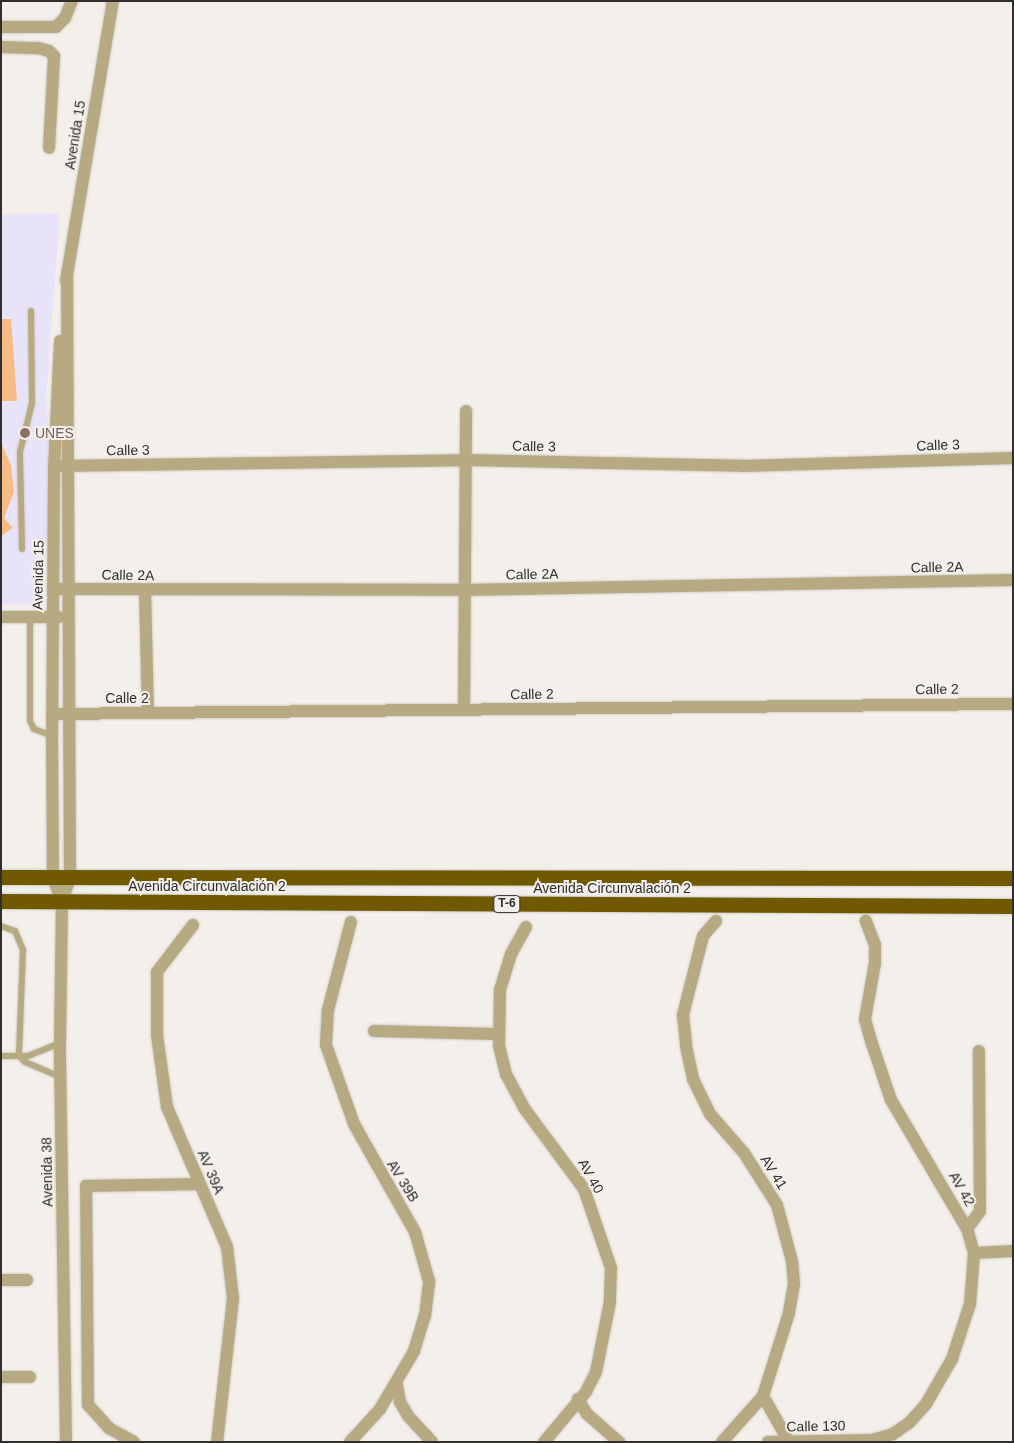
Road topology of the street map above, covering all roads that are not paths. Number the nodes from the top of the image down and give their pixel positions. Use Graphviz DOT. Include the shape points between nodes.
graph roads {
  1 [pos="72,1"];
  2 [pos="112,1"];
  3 [pos="1,27"];
  4 [pos="1,47"];
  5 [pos="49,148"];
  6 [pos="31,311"];
  7 [pos="466,411"];
  8 [pos="1013,458"];
  9 [pos="465,460"];
  10 [pos="60,466"];
  11 [pos="22,549"];
  12 [pos="1013,580"];
  13 [pos="53,589"];
  14 [pos="68,589"];
  15 [pos="465,590"];
  16 [pos="145,591"];
  17 [pos="30,616"];
  18 [pos="68,616"];
  19 [pos="1,617"];
  20 [pos="52,617"];
  21 [pos="1013,704"];
  22 [pos="464,709"];
  23 [pos="148,713"];
  24 [pos="52,714"];
  25 [pos="69,714"];
  26 [pos="52,736"];
  27 [pos="1,878"];
  28 [pos="53,878"];
  29 [pos="70,878"];
  30 [pos="1013,878"];
  31 [pos="1,901"];
  32 [pos="62,901"];
  33 [pos="1013,906"];
  34 [pos="716,920"];
  35 [pos="866,921"];
  36 [pos="351,922"];
  37 [pos="194,925"];
  38 [pos="1,926"];
  39 [pos="526,927"];
  40 [pos="374,1031"];
  41 [pos="498,1034"];
  42 [pos="60,1043"];
  43 [pos="979,1051"];
  44 [pos="1,1056"];
  45 [pos="18,1056"];
  46 [pos="60,1077"];
  47 [pos="200,1184"];
  48 [pos="967,1229"];
  49 [pos="1013,1250"];
  50 [pos="974,1253"];
  51 [pos="1,1280"];
  52 [pos="27,1280"];
  53 [pos="1,1377"];
  54 [pos="30,1378"];
  55 [pos="397,1384"];
  56 [pos="762,1396"];
  57 [pos="578,1400"];
  58 [pos="864,1441"];
  59 [pos="66,1442"];
  60 [pos="134,1442"];
  61 [pos="217,1442"];
  62 [pos="350,1442"];
  63 [pos="432,1442"];
  64 [pos="544,1442"];
  65 [pos="619,1442"];
  66 [pos="722,1442"];
  67 [pos="768,1442"];
  68 [pos="789,1442"];
  1 -- 3 [label="street" via="65,18 56,27"];
  2 -- 10 [label="street, Avenida 15" via="67,274"];
  4 -- 5 [label="street" via="38,48 54,56"];
  6 -- 11 [label="lane" via="32,403 20,452"];
  7 -- 9 [label="street"];
  8 -- 9 [label="street, Calle 3" via="742,466"];
  9 -- 10 [label="street, Calle 3"];
  9 -- 15 [label="street"];
  10 -- 13 [label="street, Avenida 15"];
  10 -- 14 [label="street, Avenida 15"];
  12 -- 15 [label="street, Calle 2A"];
  13 -- 14 [label="street, Calle 2A"];
  13 -- 20 [label="street, Avenida 15"];
  14 -- 16 [label="street, Calle 2A"];
  14 -- 18 [label="street, Avenida 15"];
  15 -- 16 [label="street, Calle 2A"];
  15 -- 22 [label="street"];
  16 -- 23 [label="street"];
  17 -- 19 [label="street"];
  17 -- 20 [label="street"];
  17 -- 26 [label="lane" via="30,721 34,729"];
  18 -- 20 [label="street"];
  18 -- 25 [label="street, Avenida 15"];
  20 -- 24 [label="street, Avenida 15"];
  21 -- 22 [label="street, Calle 2"];
  22 -- 23 [label="street, Calle 2"];
  23 -- 25 [label="street, Calle 2"];
  24 -- 25 [label="street, Calle 2"];
  24 -- 26 [label="street, Avenida 15"];
  25 -- 29 [label="street, Avenida 15"];
  26 -- 28 [label="street, Avenida 15"];
  27 -- 28 [label="highway, Avenida Circunvalación 2 / T-6"];
  28 -- 29 [label="highway, Avenida Circunvalación 2 / T-6"];
  28 -- 32 [label="street, Avenida 38"];
  29 -- 30 [label="highway, Avenida Circunvalación 2 / T-6"];
  29 -- 32 [label="street, Avenida 38"];
  31 -- 32 [label="highway, Avenida Circunvalación 2 / T-6"];
  32 -- 33 [label="highway, Avenida Circunvalación 2 / T-6"];
  32 -- 42 [label="street, Avenida 38"];
  34 -- 56 [label="street, AV 41" via="703,936 683,1015 693,1078 710,1114 744,1153 777,1205 792,1261 794,1284 789,1313"];
  35 -- 48 [label="street, AV 42" via="875,945 866,1019 880,1072 891,1100"];
  36 -- 55 [label="street, AV 39B" via="328,1010 326,1045 354,1124 415,1232 429,1281 414,1351"];
  37 -- 47 [label="street, AV 39A" via="157,972 157,1035 166,1107"];
  38 -- 45 [label="lane" via="15,931 23,950"];
  39 -- 41 [label="street, AV 40" via="511,954 500,990"];
  40 -- 41 [label="street"];
  41 -- 57 [label="street, AV 40" via="506,1074 524,1108 584,1189 611,1268 610,1302 596,1372"];
  42 -- 45 [label="lane" via="28,1056"];
  42 -- 46 [label="street, Avenida 38"];
  43 -- 48 [label="street" via="980,1212"];
  44 -- 45 [label="lane"];
  45 -- 46 [label="lane"];
  46 -- 59 [label="street, Avenida 38"];
  47 -- 60 [label="street" via="86,1186 88,1405 109,1428"];
  47 -- 61 [label="street, AV 39A" via="227,1248 233,1298"];
  48 -- 50 [label="street, AV 42"];
  49 -- 50 [label="street"];
  50 -- 58 [label="street, AV 42" via="970,1304 959,1343 942,1379 908,1423 893,1434"];
  51 -- 52 [label="street"];
  53 -- 54 [label="street"];
  55 -- 62 [label="street, AV 39B"];
  55 -- 63 [label="street" via="400,1402 408,1416"];
  56 -- 66 [label="street, AV 41"];
  56 -- 68 [label="street"];
  57 -- 64 [label="street, AV 40"];
  57 -- 65 [label="street" via="586,1414"];
  58 -- 68 [label="street, Calle 130"];
  67 -- 68 [label="street, Calle 130"];
}
